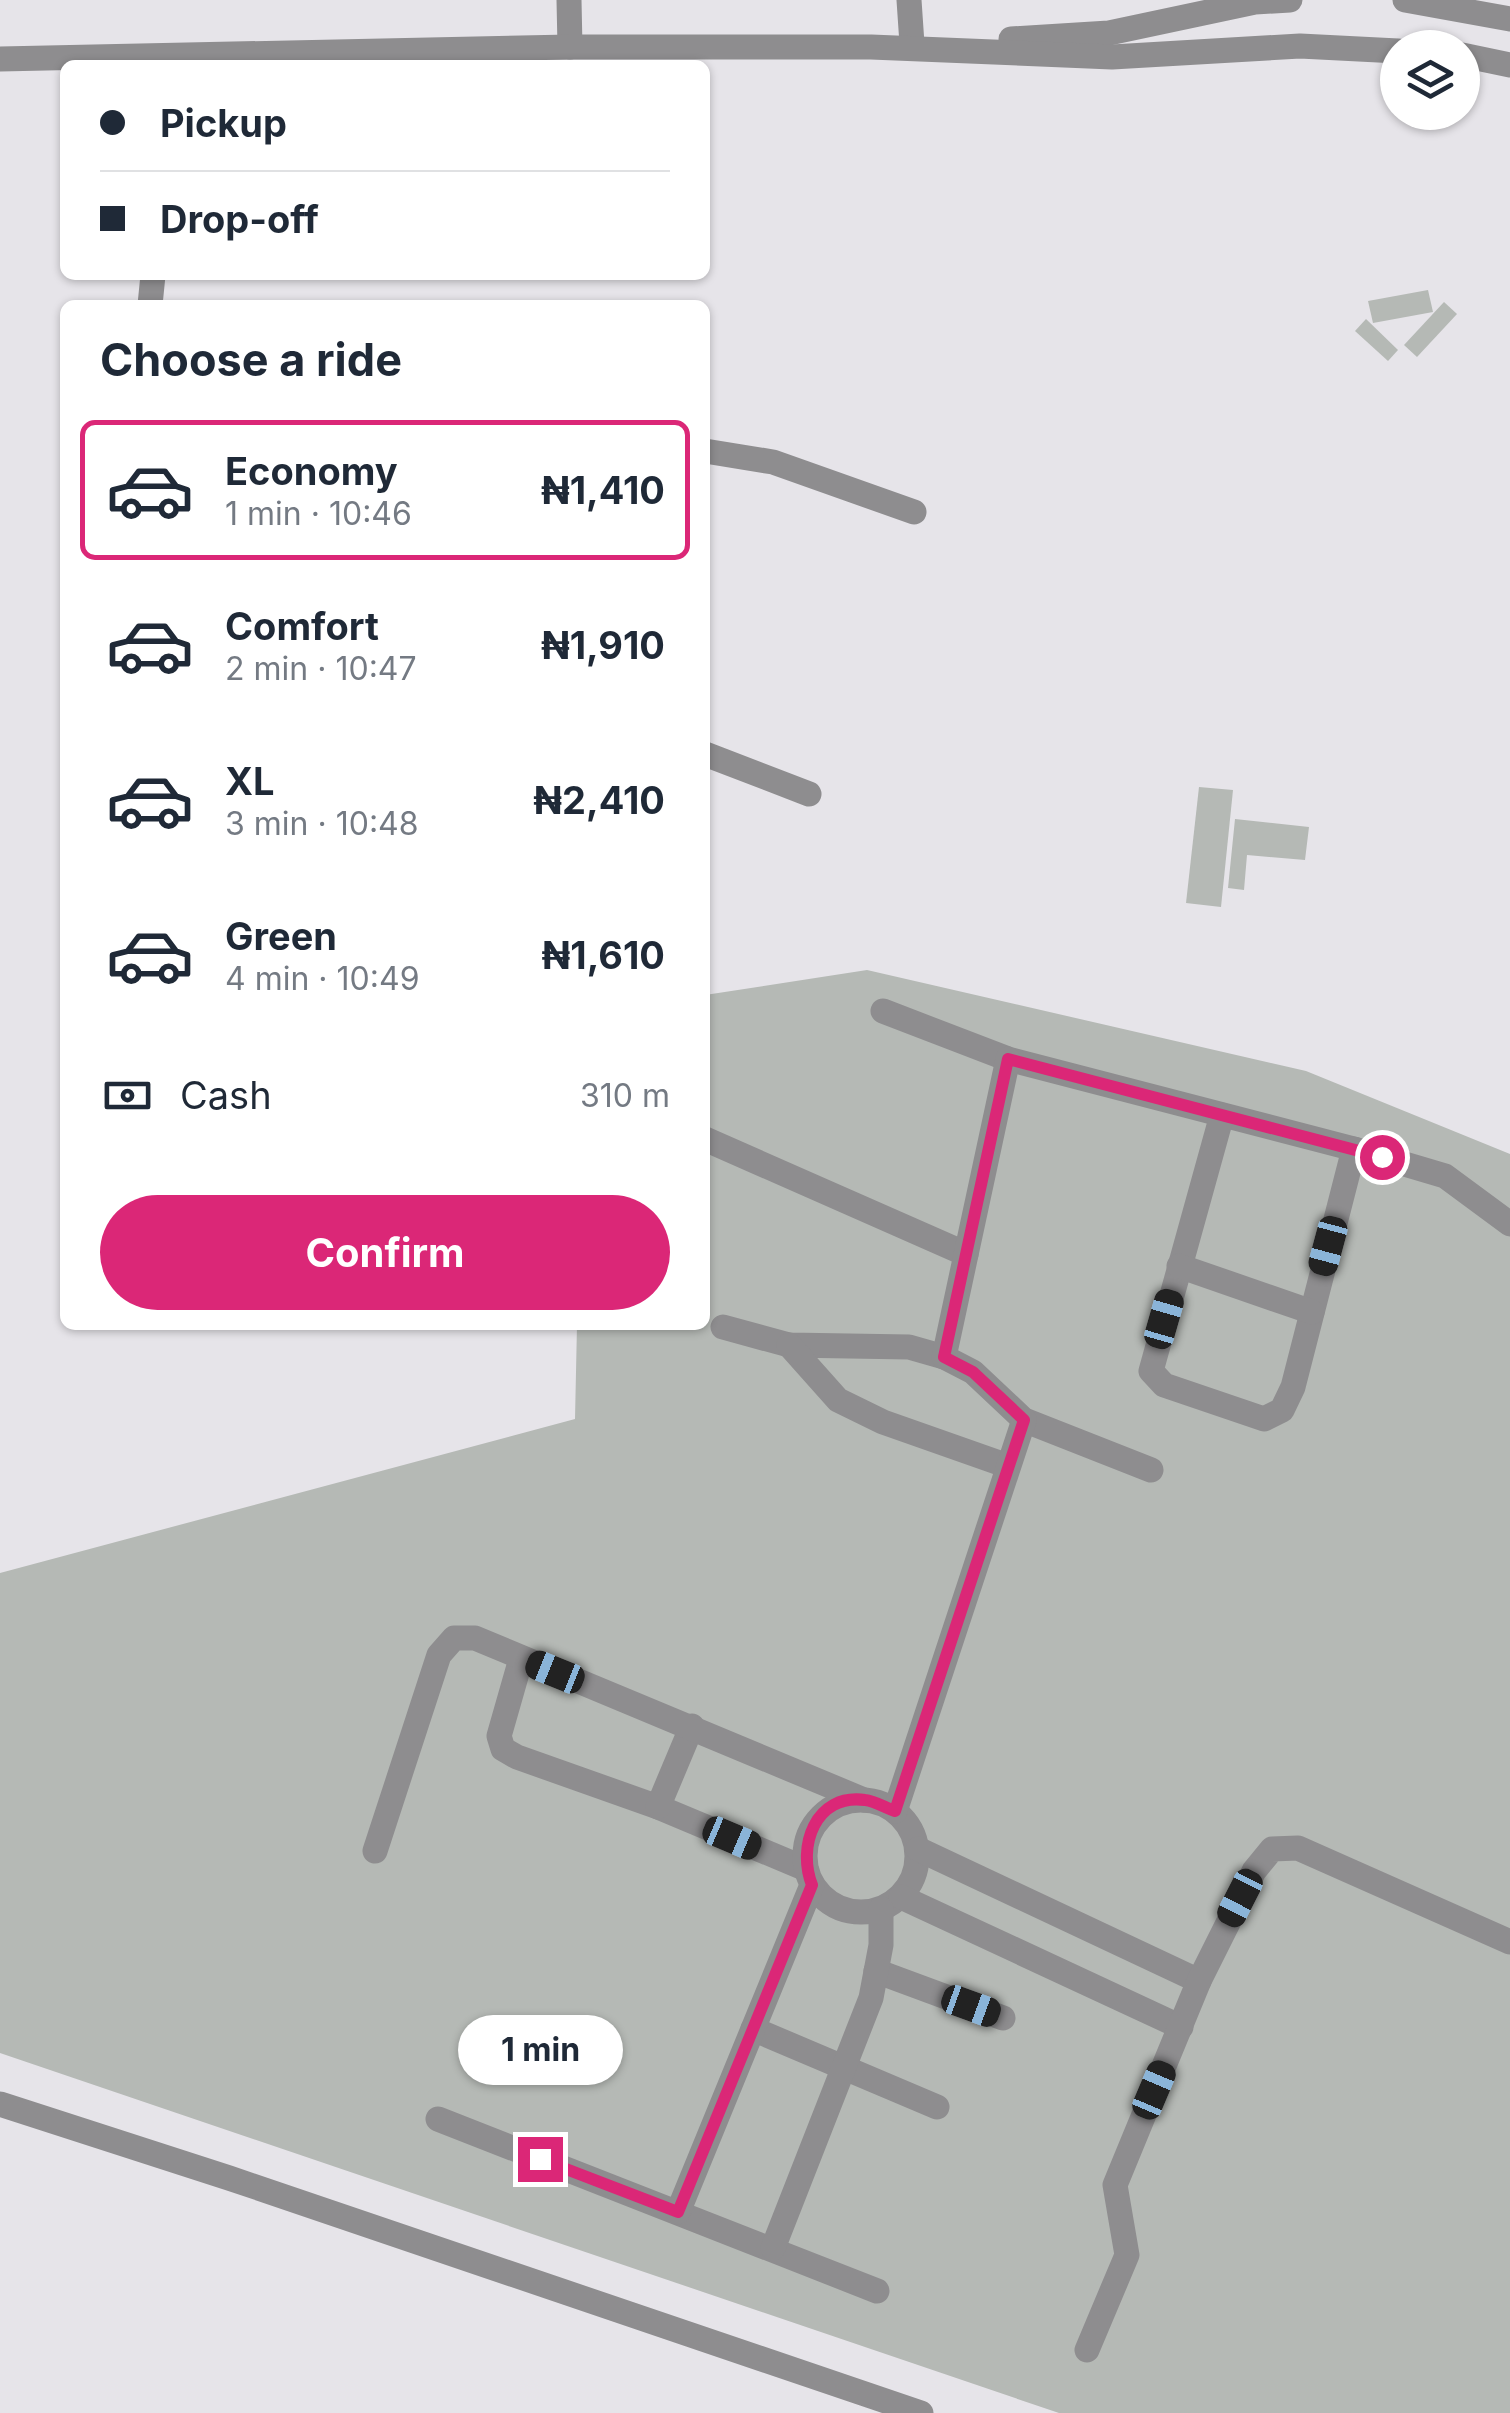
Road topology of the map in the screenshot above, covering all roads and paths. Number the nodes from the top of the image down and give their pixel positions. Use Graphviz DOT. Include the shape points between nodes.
graph roads {
  1 [pos="568,0"];
  2 [pos="909,0"];
  3 [pos="1290,0"];
  4 [pos="1405,0"];
  5 [pos="1510,19"];
  6 [pos="912,44"];
  7 [pos="570,47"];
  8 [pos="871,47"];
  9 [pos="1380,50"];
  10 [pos="0,58"];
  11 [pos="1480,59"];
  12 [pos="107,60"];
  13 [pos="189,60"];
  14 [pos="1510,66"];
  15 [pos="710,452"];
  16 [pos="914,512"];
  17 [pos="710,756"];
  18 [pos="809,794"];
  19 [pos="884,1011"];
  20 [pos="1008,1059"];
  21 [pos="1222,1114"];
  22 [pos="710,1141"];
  23 [pos="1354,1149"];
  24 [pos="1510,1224"];
  25 [pos="966,1254"];
  26 [pos="1179,1266"];
  27 [pos="1312,1312"];
  28 [pos="723,1328"];
  29 [pos="789,1345"];
  30 [pos="944,1357"];
  31 [pos="1024,1420"];
  32 [pos="1008,1466"];
  33 [pos="1152,1470"];
  34 [pos="521,1659"];
  35 [pos="692,1726"];
  36 [pos="864,1800"];
  37 [pos="658,1807"];
  38 [pos="895,1811"];
  39 [pos="918,1849"];
  40 [pos="376,1851"];
  41 [pos="809,1877"];
  42 [pos="891,1903"];
  43 [pos="1510,1942"];
  44 [pos="876,1971"];
  45 [pos="1200,1982"];
  46 [pos="1003,2018"];
  47 [pos="1181,2027"];
  48 [pos="753,2029"];
  49 [pos="844,2067"];
  50 [pos="0,2104"];
  51 [pos="937,2106"];
  52 [pos="438,2119"];
  53 [pos="678,2212"];
  54 [pos="773,2248"];
  55 [pos="877,2291"];
  56 [pos="1087,2350"];
  57 [pos="921,2413"];
  1 -- 7 [label="street"];
  2 -- 6 [label="street"];
  3 -- 6 [label="street" via="1109,33"];
  4 -- 5 [label="street"];
  6 -- 8 [label="street"];
  7 -- 8 [label="street"];
  7 -- 13 [label="street"];
  8 -- 9 [label="street" via="1112,57 1300,46"];
  10 -- 12 [label="street"];
  11 -- 14 [label="street"];
  15 -- 16 [label="street" via="772,462"];
  17 -- 18 [label="street"];
  19 -- 20 [label="street"];
  20 -- 21 [label="street"];
  20 -- 25 [label="street"];
  21 -- 23 [label="street"];
  21 -- 26 [label="street"];
  22 -- 25 [label="street"];
  23 -- 24 [label="street" via="1444,1176"];
  23 -- 27 [label="street"];
  25 -- 30 [label="street"];
  26 -- 27 [label="street"];
  26 -- 27 [label="street" via="1150,1371 1164,1384 1264,1419 1282,1410 1292,1388"];
  28 -- 29 [label="street"];
  29 -- 30 [label="street" via="909,1348"];
  29 -- 32 [label="street" via="838,1400"];
  30 -- 31 [label="street" via="973,1372"];
  31 -- 32 [label="street"];
  31 -- 33 [label="street"];
  32 -- 38 [label="street"];
  34 -- 35 [label="street"];
  34 -- 37 [label="street" via="499,1736 503,1749"];
  34 -- 40 [label="street" via="474,1638 454,1638 439,1655"];
  35 -- 36 [label="street"];
  35 -- 37 [label="street"];
  36 -- 38 [label="street"];
  36 -- 41 [label="street" via="831,1808 818,1819 804,1851"];
  37 -- 41 [label="street"];
  38 -- 39 [label="street"];
  39 -- 42 [label="street" via="915,1875"];
  39 -- 45 [label="street"];
  41 -- 42 [label="street" via="830,1904 856,1913"];
  41 -- 48 [label="street"];
  42 -- 44 [label="street"];
  42 -- 47 [label="street"];
  43 -- 45 [label="street" via="1298,1848 1272,1849 1254,1871"];
  44 -- 46 [label="street"];
  44 -- 49 [label="street"];
  45 -- 47 [label="street"];
  47 -- 56 [label="street" via="1115,2185 1127,2255"];
  48 -- 49 [label="street"];
  48 -- 53 [label="street"];
  49 -- 51 [label="street"];
  49 -- 54 [label="street"];
  50 -- 57 [label="street"];
  52 -- 53 [label="street"];
  53 -- 54 [label="street"];
  54 -- 55 [label="street"];
}
